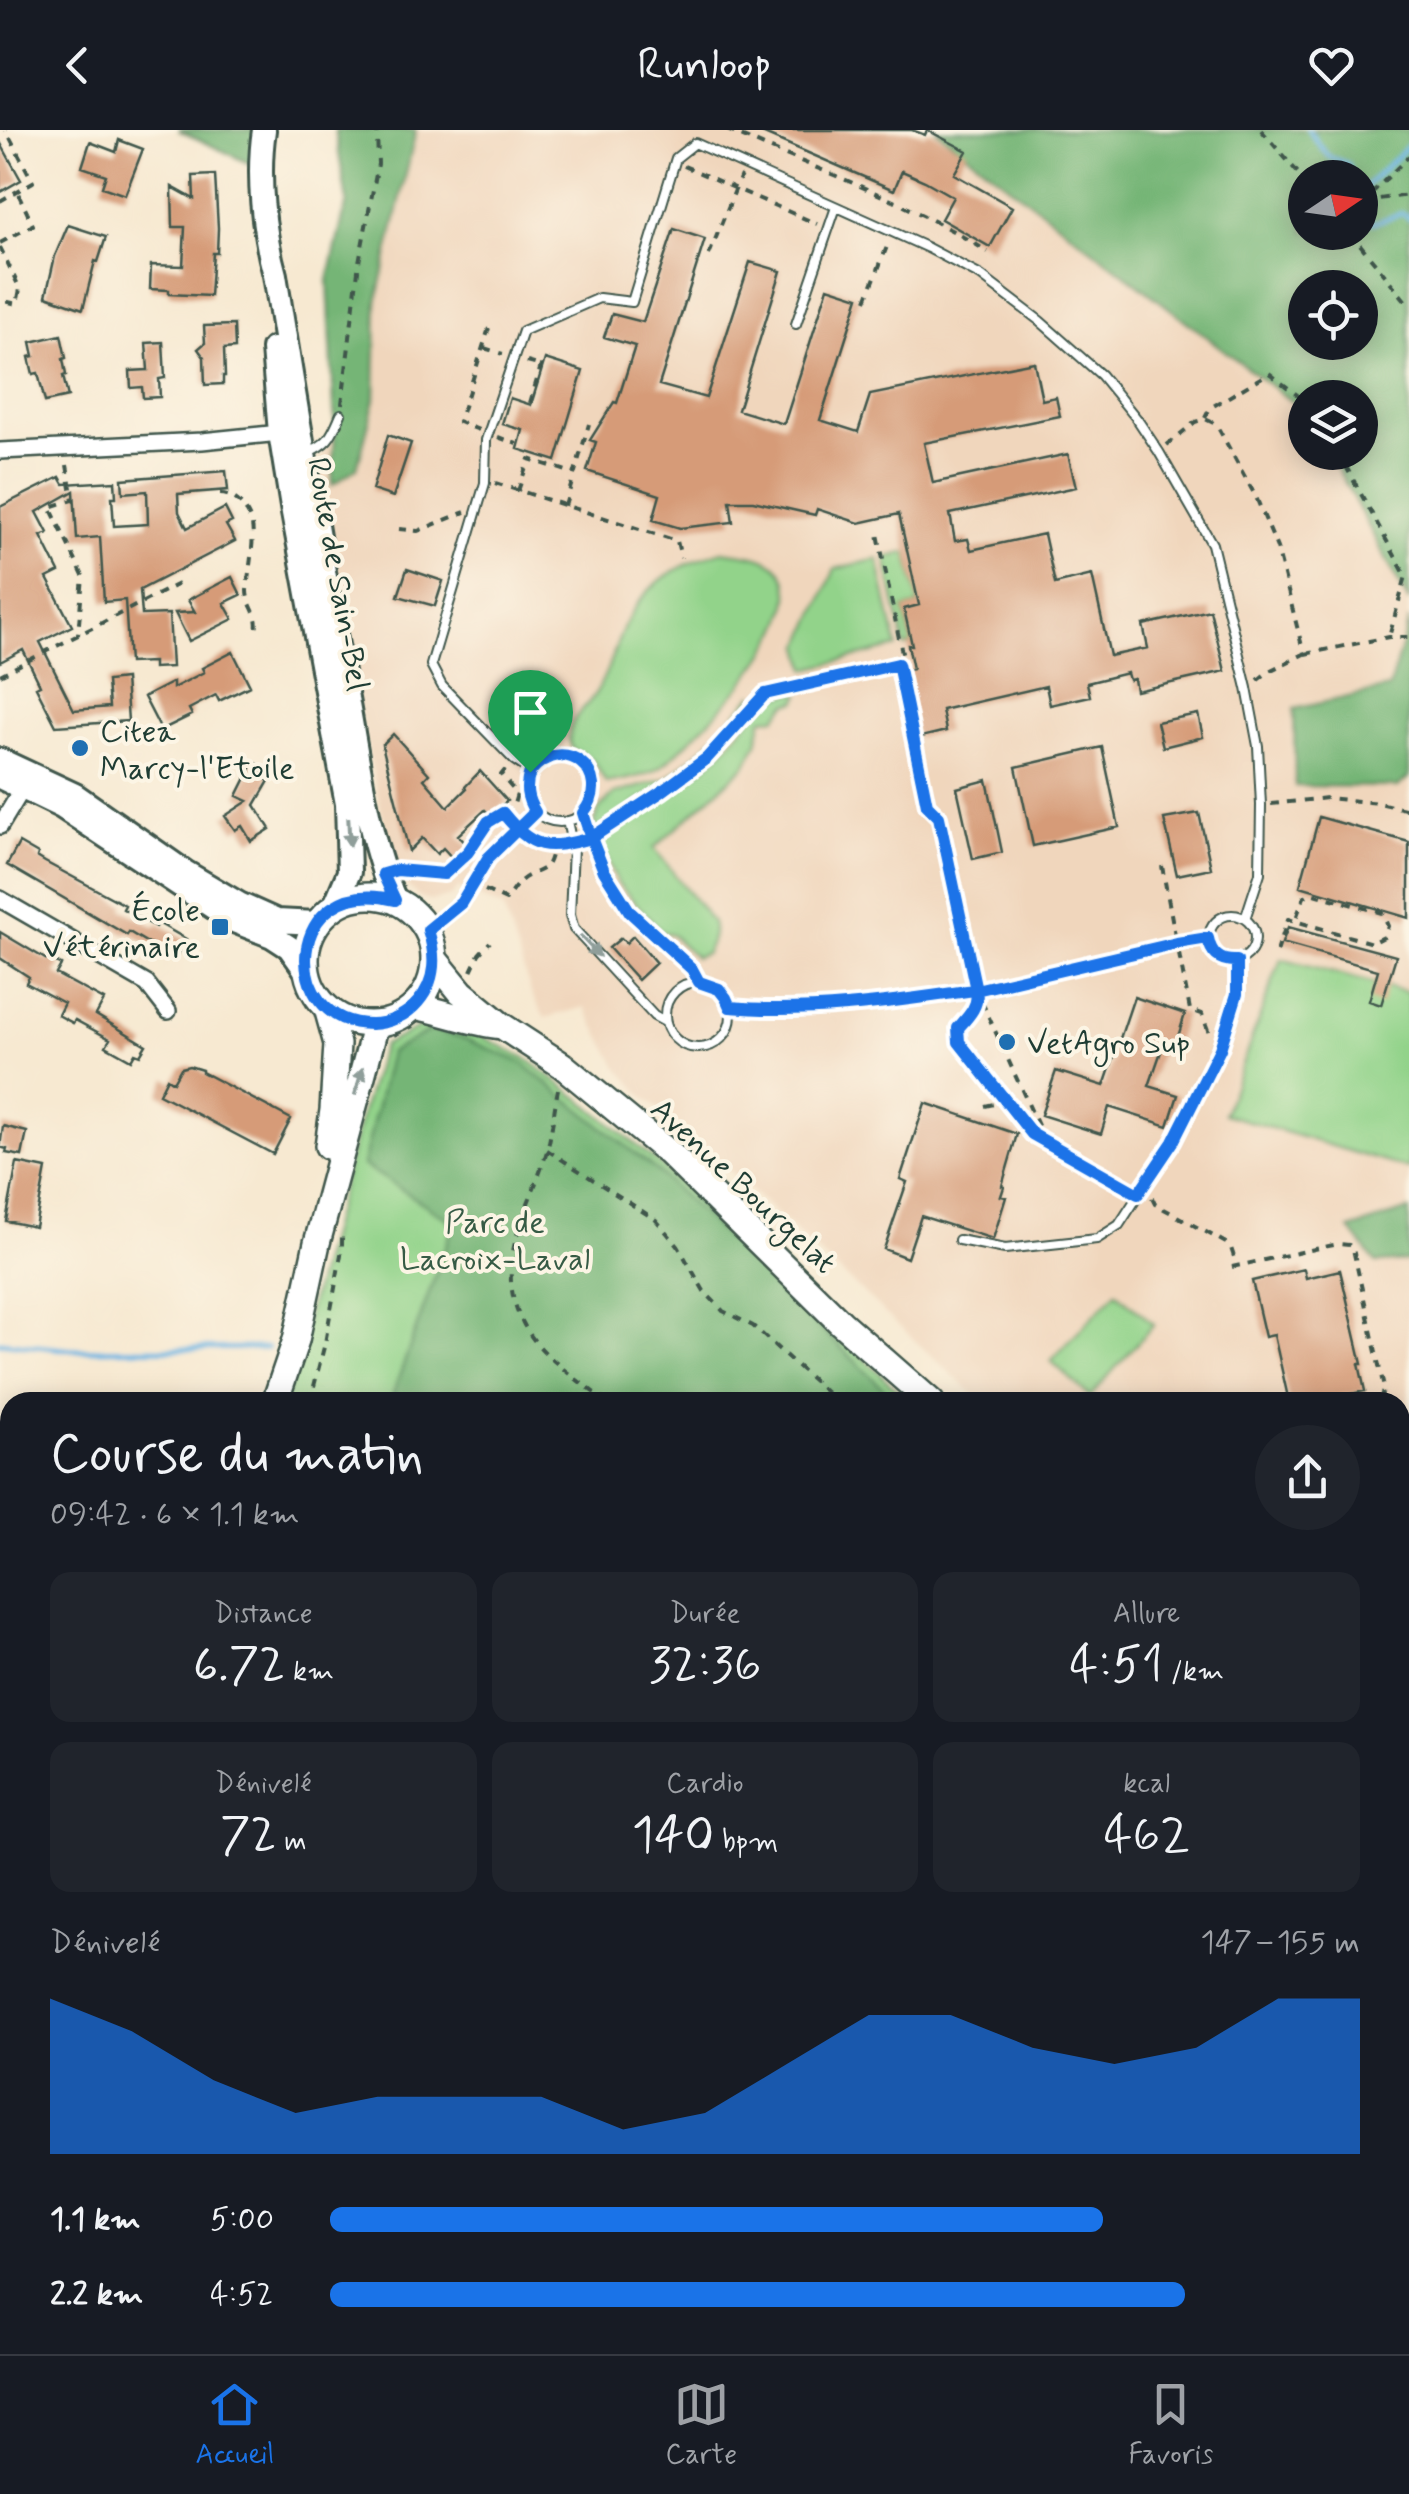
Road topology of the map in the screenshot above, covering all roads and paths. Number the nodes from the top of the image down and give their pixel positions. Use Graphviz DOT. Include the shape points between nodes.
graph roads {
  1 [pos="6,130"];
  2 [pos="264,130"];
  3 [pos="377,130"];
  4 [pos="728,130"];
  5 [pos="1262,130"];
  6 [pos="754,142"];
  7 [pos="1409,156"];
  8 [pos="1288,161"];
  9 [pos="674,162"];
  10 [pos="745,165"];
  11 [pos="1378,186"];
  12 [pos="736,188"];
  13 [pos="17,191"];
  14 [pos="1409,194"];
  15 [pos="1378,199"];
  16 [pos="0,200"];
  17 [pos="904,205"];
  18 [pos="836,207"];
  19 [pos="828,228"];
  20 [pos="893,232"];
  21 [pos="0,246"];
  22 [pos="1365,250"];
  23 [pos="268,251"];
  24 [pos="988,252"];
  25 [pos="710,255"];
  26 [pos="0,300"];
  27 [pos="866,300"];
  28 [pos="1409,305"];
  29 [pos="796,324"];
  30 [pos="488,328"];
  31 [pos="544,359"];
  32 [pos="1288,387"];
  33 [pos="530,403"];
  34 [pos="341,414"];
  35 [pos="1204,419"];
  36 [pos="589,424"];
  37 [pos="280,433"];
  38 [pos="488,433"];
  39 [pos="518,444"];
  40 [pos="64,449"];
  41 [pos="0,451"];
  42 [pos="1160,452"];
  43 [pos="304,454"];
  44 [pos="1348,470"];
  45 [pos="574,473"];
  46 [pos="485,480"];
  47 [pos="518,490"];
  48 [pos="220,494"];
  49 [pos="478,506"];
  50 [pos="566,506"];
  51 [pos="315,521"];
  52 [pos="877,528"];
  53 [pos="399,529"];
  54 [pos="681,558"];
  55 [pos="178,584"];
  56 [pos="256,630"];
  57 [pos="78,635"];
  58 [pos="1389,637"];
  59 [pos="1409,638"];
  60 [pos="1304,654"];
  61 [pos="898,664"];
  62 [pos="0,675"];
  63 [pos="1248,688"];
  64 [pos="570,710"];
  65 [pos="0,760"];
  66 [pos="514,760"];
  67 [pos="530,772"];
  68 [pos="0,777"];
  69 [pos="23,788"];
  70 [pos="1261,805"];
  71 [pos="1408,808"];
  72 [pos="535,812"];
  73 [pos="503,813"];
  74 [pos="583,813"];
  75 [pos="567,822"];
  76 [pos="0,826"];
  77 [pos="516,829"];
  78 [pos="591,838"];
  79 [pos="572,844"];
  80 [pos="554,848"];
  81 [pos="1162,866"];
  82 [pos="383,874"];
  83 [pos="515,887"];
  84 [pos="0,899"];
  85 [pos="395,900"];
  86 [pos="336,904"];
  87 [pos="1245,919"];
  88 [pos="1295,921"];
  89 [pos="316,924"];
  90 [pos="428,930"];
  91 [pos="1208,938"];
  92 [pos="1177,943"];
  93 [pos="1277,952"];
  94 [pos="434,960"];
  95 [pos="1237,961"];
  96 [pos="306,970"];
  97 [pos="699,982"];
  98 [pos="976,990"];
  99 [pos="730,1007"];
  100 [pos="327,1008"];
  101 [pos="168,1011"];
  102 [pos="420,1013"];
  103 [pos="666,1022"];
  104 [pos="502,1026"];
  105 [pos="383,1030"];
  106 [pos="562,1065"];
  107 [pos="1008,1101"];
  108 [pos="985,1106"];
  109 [pos="1045,1141"];
  110 [pos="547,1150"];
  111 [pos="1138,1194"];
  112 [pos="342,1231"];
  113 [pos="959,1240"];
  114 [pos="317,1244"];
  115 [pos="1232,1268"];
  116 [pos="279,1392"];
  117 [pos="312,1392"];
  118 [pos="595,1392"];
  119 [pos="827,1392"];
  120 [pos="920,1392"];
  121 [pos="1383,1392"];
  1 -- 13 [label="path" via="32,182"];
  2 -- 23 [label="main road, Route de Sain-Bel"];
  3 -- 34 [label="path" via="378,164"];
  4 -- 6 [label="path"];
  5 -- 8 [label="path"];
  6 -- 10 [label="path"];
  6 -- 17 [label="path"];
  7 -- 11 [label="path"];
  9 -- 10 [label="lane" via="695,143"];
  9 -- 12 [label="path"];
  9 -- 38 [label="lane" via="632,302 599,298 523,331"];
  10 -- 12 [label="path"];
  10 -- 18 [label="lane"];
  12 -- 19 [label="path"];
  12 -- 25 [label="path"];
  13 -- 16 [label="path"];
  13 -- 21 [label="path" via="33,225"];
  14 -- 15 [label="path"];
  17 -- 20 [label="path"];
  17 -- 24 [label="path"];
  18 -- 19 [label="lane"];
  18 -- 20 [label="lane"];
  19 -- 29 [label="lane"];
  20 -- 27 [label="path"];
  20 -- 42 [label="lane" via="981,276 1040,321 1101,375"];
  21 -- 26 [label="path" via="20,290 16,304"];
  22 -- 28 [label="path"];
  23 -- 37 [label="main road, Route de Sain-Bel"];
  23 -- 43 [label="main road, Route de Sain-Bel"];
  30 -- 38 [label="path" via="459,422"];
  31 -- 33 [label="path"];
  32 -- 35 [label="path" via="1270,373 1210,408"];
  34 -- 43 [label="lane" via="329,440"];
  35 -- 42 [label="path"];
  35 -- 60 [label="path" via="1216,424 1256,497 1277,548"];
  36 -- 45 [label="path"];
  37 -- 40 [label="street"];
  37 -- 51 [label="street" via="291,439 304,515"];
  37 -- 86 [label="main road, Route de Sain-Bel, one-way" via="347,804 349,872"];
  38 -- 39 [label="path"];
  38 -- 46 [label="lane"];
  40 -- 41 [label="street"];
  40 -- 57 [label="path" via="73,500 50,508 83,576"];
  42 -- 63 [label="lane" via="1212,544"];
  43 -- 51 [label="main road, Route de Sain-Bel"];
  44 -- 58 [label="path" via="1406,576"];
  45 -- 47 [label="path" via="529,458"];
  45 -- 50 [label="path"];
  46 -- 47 [label="path"];
  46 -- 49 [label="lane"];
  47 -- 50 [label="path"];
  48 -- 56 [label="path" via="238,500 252,525 247,597"];
  49 -- 53 [label="path" via="418,531"];
  49 -- 66 [label="lane" via="432,664 442,686"];
  50 -- 54 [label="path" via="676,541"];
  51 -- 82 [label="main road, Route de Sain-Bel"];
  52 -- 61 [label="path" via="904,663"];
  55 -- 57 [label="path"];
  57 -- 62 [label="path"];
  58 -- 59 [label="path"];
  58 -- 60 [label="path"];
  60 -- 63 [label="path"];
  61 -- 78 [label="path" via="765,694 707,758"];
  61 -- 98 [label="path" via="924,795 939,817"];
  63 -- 70 [label="lane"];
  64 -- 66 [label="path" via="562,704"];
  65 -- 89 [label="main road" via="75,796 239,904 277,921"];
  66 -- 67 [label="lane"];
  66 -- 73 [label="path" via="501,775 517,794"];
  67 -- 72 [label="lane" via="526,792"];
  67 -- 74 [label="lane" via="553,755 581,762 594,790"];
  68 -- 69 [label="main road"];
  69 -- 76 [label="street"];
  69 -- 96 [label="main road" via="234,921 272,936"];
  70 -- 71 [label="path" via="1327,798"];
  70 -- 87 [label="lane" via="1260,873"];
  72 -- 75 [label="lane"];
  72 -- 77 [label="lane"];
  73 -- 77 [label="path"];
  73 -- 82 [label="path" via="444,874"];
  74 -- 75 [label="lane"];
  74 -- 78 [label="lane"];
  75 -- 79 [label="lane"];
  77 -- 80 [label="path"];
  77 -- 90 [label="lane" via="488,858 461,903"];
  78 -- 97 [label="lane" via="630,912"];
  79 -- 80 [label="path"];
  79 -- 103 [label="lane, one-way" via="574,929"];
  80 -- 83 [label="path" via="549,865"];
  81 -- 92 [label="path"];
  82 -- 85 [label="main road, Route de Sain-Bel"];
  84 -- 101 [label="street" via="147,984"];
  85 -- 86 [label="main road" via="355,896"];
  85 -- 90 [label="main road"];
  86 -- 89 [label="main road"];
  87 -- 91 [label="lane" via="1218,919"];
  87 -- 95 [label="lane" via="1255,938 1250,953"];
  88 -- 88 [label="path" via="1372,943 1388,926 1382,913 1311,893"];
  88 -- 93 [label="path" via="1288,919"];
  89 -- 96 [label="main road"];
  90 -- 94 [label="main road"];
  91 -- 92 [label="lane"];
  91 -- 95 [label="lane" via="1217,956"];
  92 -- 98 [label="lane"];
  94 -- 102 [label="main road"];
  94 -- 104 [label="main road, Avenue Bourgelat"];
  95 -- 111 [label="lane" via="1237,994 1220,1049"];
  96 -- 100 [label="main road"];
  97 -- 99 [label="lane" via="719,989"];
  97 -- 103 [label="lane" via="672,994"];
  98 -- 99 [label="lane" via="892,1002"];
  98 -- 107 [label="path" via="970,1015 958,1028 959,1042"];
  98 -- 109 [label="path"];
  99 -- 103 [label="lane" via="728,1030 711,1046 678,1042"];
  100 -- 105 [label="main road"];
  100 -- 114 [label="main road" via="337,1044"];
  102 -- 104 [label="main road, Avenue Bourgelat"];
  102 -- 105 [label="path"];
  102 -- 105 [label="main road" via="401,1016"];
  104 -- 106 [label="main road, Avenue Bourgelat"];
  114 -- 105 [label="main road, one-way"];
  106 -- 110 [label="path"];
  106 -- 120 [label="main road, Avenue Bourgelat" via="669,1153"];
  107 -- 108 [label="path"];
  107 -- 109 [label="path"];
  109 -- 111 [label="path"];
  110 -- 118 [label="path" via="514,1244 509,1285 523,1324 554,1361"];
  110 -- 119 [label="path" via="656,1220 704,1291"];
  111 -- 113 [label="lane" via="1120,1225 1097,1239 1005,1249"];
  112 -- 117 [label="path"];
  114 -- 116 [label="main road"];
  115 -- 121 [label="path" via="1349,1246"];
}
